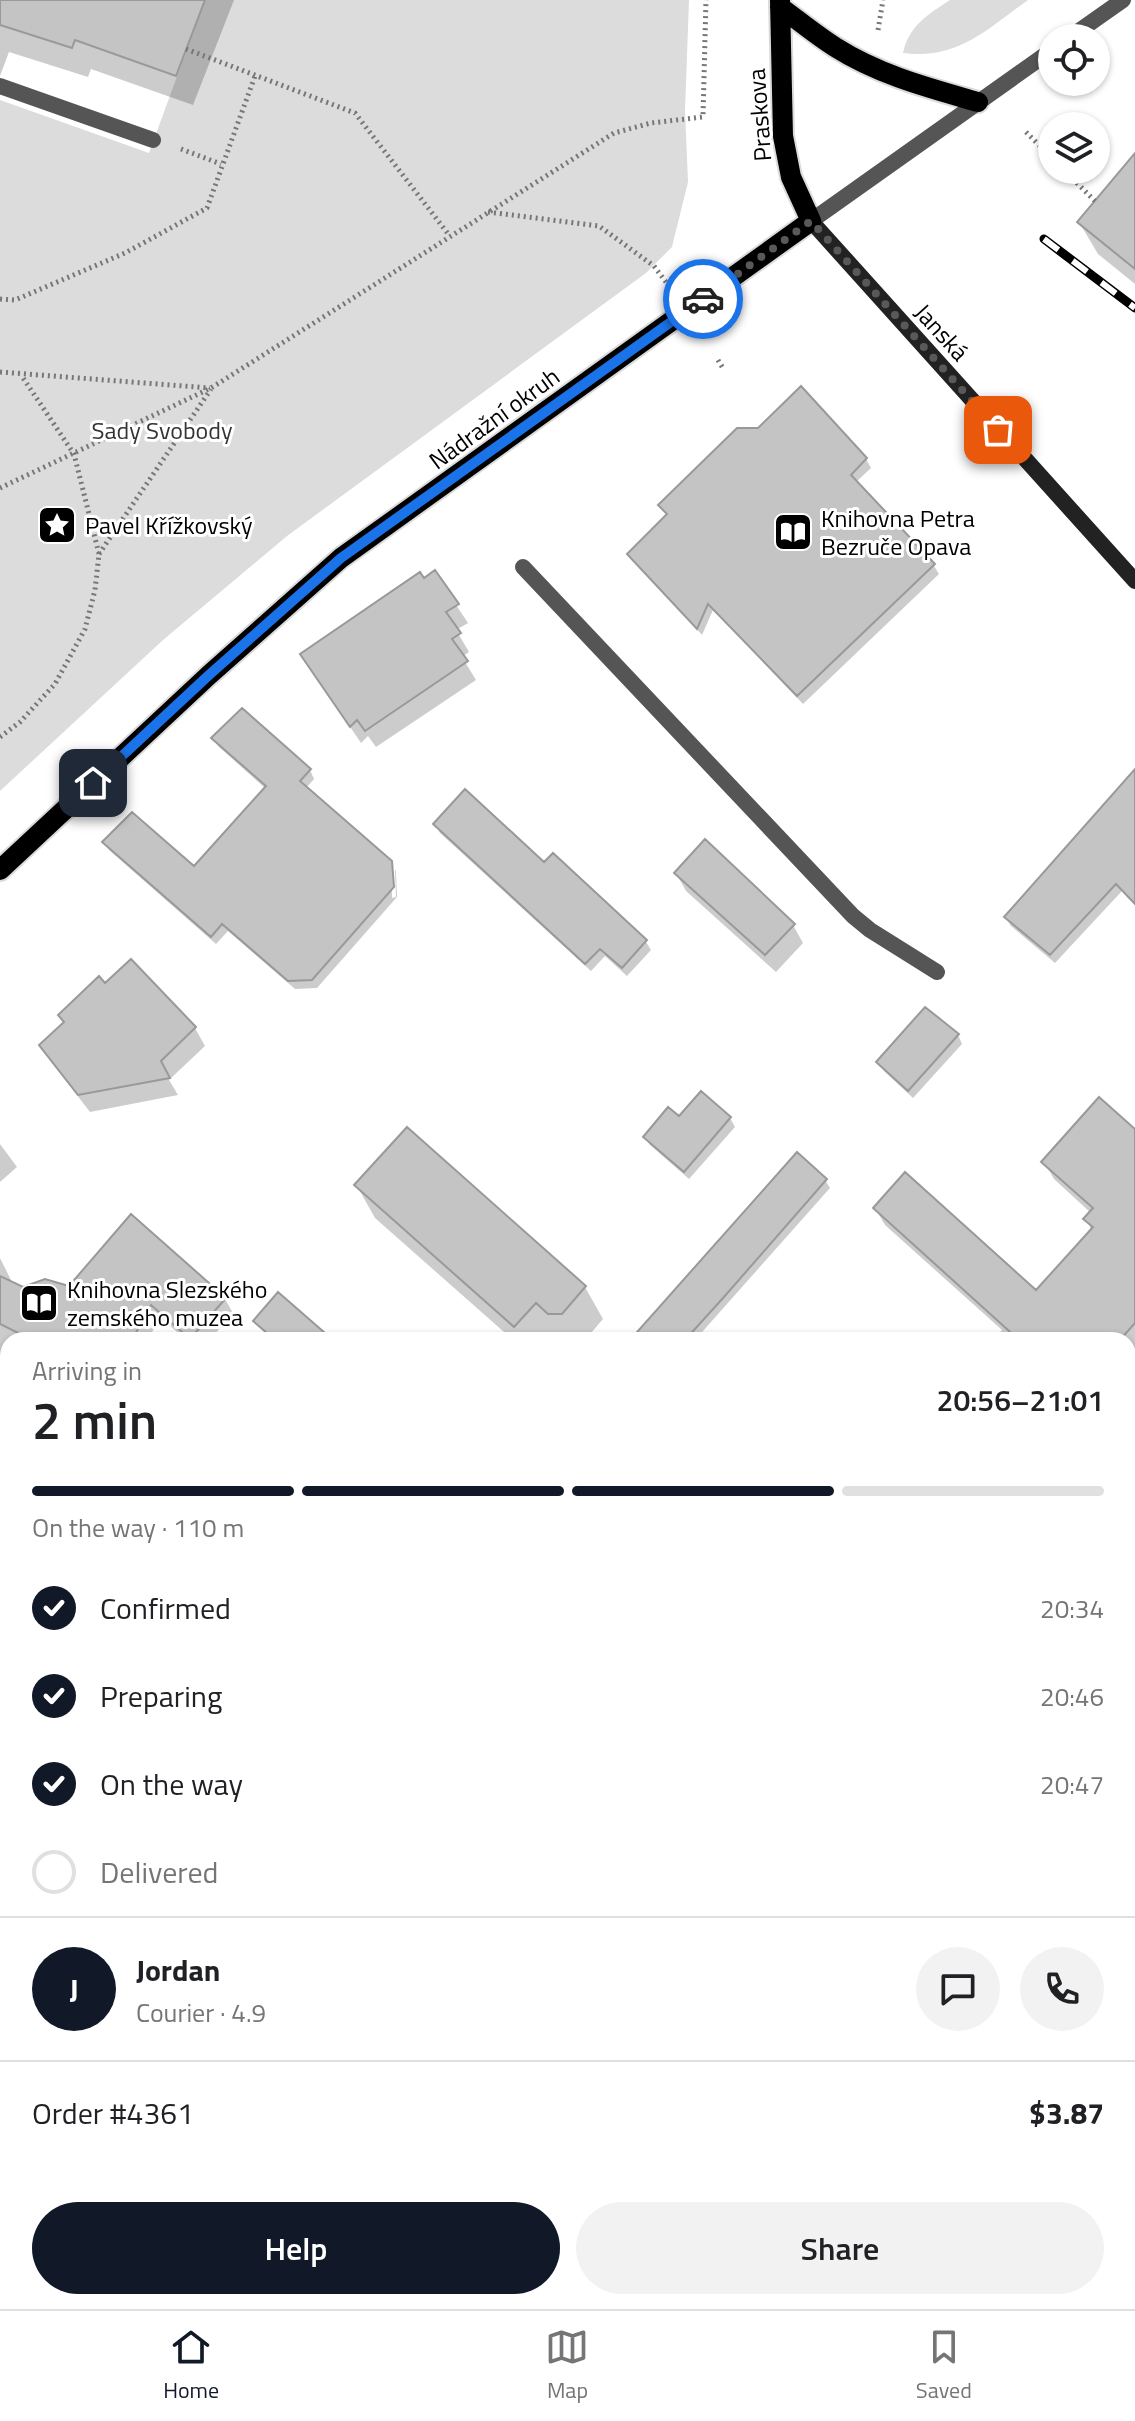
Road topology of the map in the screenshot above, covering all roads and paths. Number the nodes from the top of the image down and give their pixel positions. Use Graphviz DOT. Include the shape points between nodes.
graph roads {
  1 [pos="706,0"];
  2 [pos="883,0"];
  3 [pos="1123,0"];
  4 [pos="780,3"];
  5 [pos="1089,24"];
  6 [pos="878,30"];
  7 [pos="186,49"];
  8 [pos="1038,60"];
  9 [pos="255,76"];
  10 [pos="0,86"];
  11 [pos="978,102"];
  12 [pos="1026,132"];
  13 [pos="153,140"];
  14 [pos="1038,144"];
  15 [pos="221,164"];
  16 [pos="1078,184"];
  17 [pos="1095,201"];
  18 [pos="487,212"];
  19 [pos="811,221"];
  20 [pos="449,235"];
  21 [pos="666,282"];
  22 [pos="0,299"];
  23 [pos="718,360"];
  24 [pos="724,370"];
  25 [pos="0,372"];
  26 [pos="21,375"];
  27 [pos="211,388"];
  28 [pos="74,454"];
  29 [pos="0,488"];
  30 [pos="99,554"];
  31 [pos="523,567"];
  32 [pos="1135,581"];
  33 [pos="0,737"];
  34 [pos="0,870"];
  35 [pos="937,972"];
  1 -- 18 [label="path" via="703,117 614,133"];
  2 -- 6 [label="path"];
  3 -- 5 [label="street"];
  4 -- 11 [label="main road" via="833,46 865,64"];
  4 -- 19 [label="main road, Praskova" via="783,136 791,177"];
  7 -- 9 [label="path"];
  8 -- 11 [label="street, Nádražní okruh"];
  9 -- 15 [label="path"];
  9 -- 20 [label="path" via="355,113"];
  10 -- 13 [label="street"];
  11 -- 19 [label="street, Nádražní okruh"];
  12 -- 14 [label="path"];
  13 -- 15 [label="path"];
  15 -- 22 [label="path" via="207,208 125,253 15,300"];
  16 -- 17 [label="path"];
  18 -- 20 [label="path"];
  18 -- 21 [label="path" via="599,226 654,266"];
  19 -- 32 [label="main road, Janská"];
  19 -- 34 [label="main road, Nádražní okruh" via="341,558"];
  20 -- 27 [label="path"];
  23 -- 24 [label="path"];
  25 -- 26 [label="path"];
  26 -- 27 [label="path"];
  26 -- 28 [label="path"];
  27 -- 28 [label="path"];
  27 -- 30 [label="path"];
  28 -- 29 [label="path"];
  28 -- 30 [label="path"];
  30 -- 33 [label="path" via="85,629 55,684"];
  31 -- 35 [label="street" via="853,916"];
}
